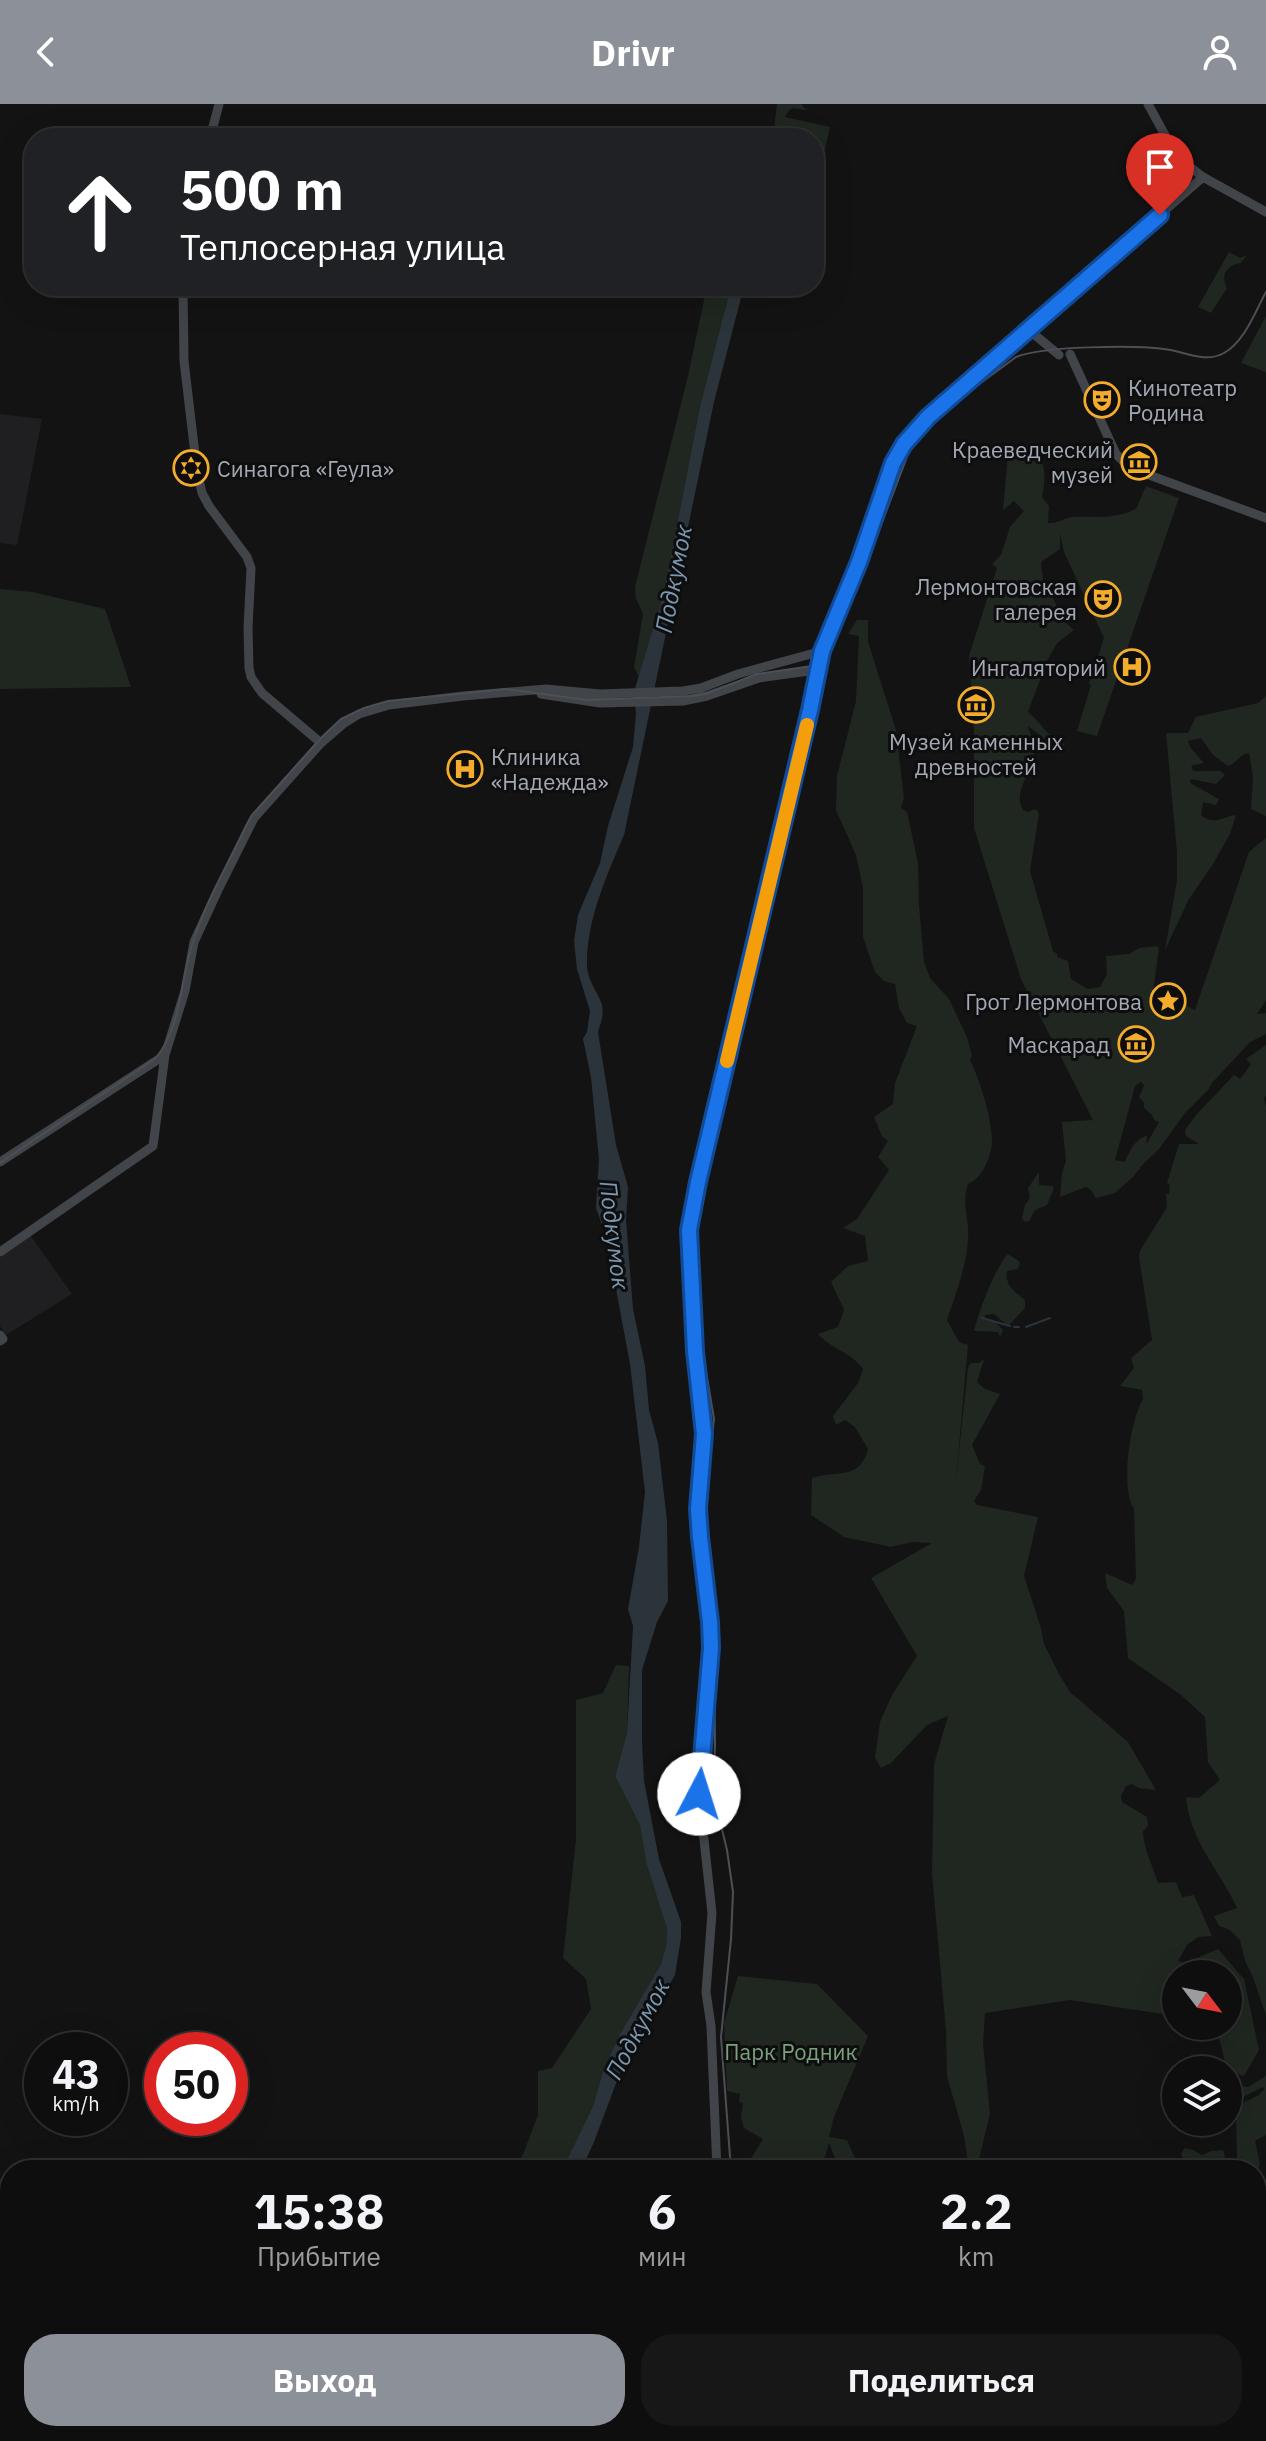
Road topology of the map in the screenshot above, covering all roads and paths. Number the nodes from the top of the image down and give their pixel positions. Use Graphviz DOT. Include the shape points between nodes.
graph roads {
  1 [pos="219,104"];
  2 [pos="1148,104"];
  3 [pos="213,128"];
  4 [pos="1203,177"];
  5 [pos="1266,212"];
  6 [pos="183,296"];
  7 [pos="1029,330"];
  8 [pos="1266,518"];
  9 [pos="822,651"];
  10 [pos="816,670"];
  11 [pos="683,696"];
  12 [pos="321,743"];
  13 [pos="165,1055"];
  14 [pos="0,1162"];
  15 [pos="0,1252"];
  16 [pos="717,2160"];
  1 -- 3 [label="main road"];
  2 -- 4 [label="main road" via="1177,157"];
  4 -- 5 [label="main road"];
  4 -- 7 [label="main road"];
  6 -- 12 [label="main road" via="184,361 202,493 251,568 251,677 262,693"];
  7 -- 8 [label="main road" via="1065,355 1121,461"];
  7 -- 9 [label="main road" via="904,444"];
  9 -- 10 [label="main road"];
  9 -- 11 [label="main road"];
  10 -- 11 [label="main road" via="759,678 707,696"];
  10 -- 16 [label="main road" via="689,1230 704,1434 698,1509 710,1622 699,1794 712,1913 706,1992"];
  11 -- 12 [label="main road" via="600,699 546,689 463,696 372,709"];
  12 -- 13 [label="main road" via="254,818 194,942"];
  13 -- 14 [label="main road"];
  13 -- 15 [label="main road" via="153,1146"];
}
